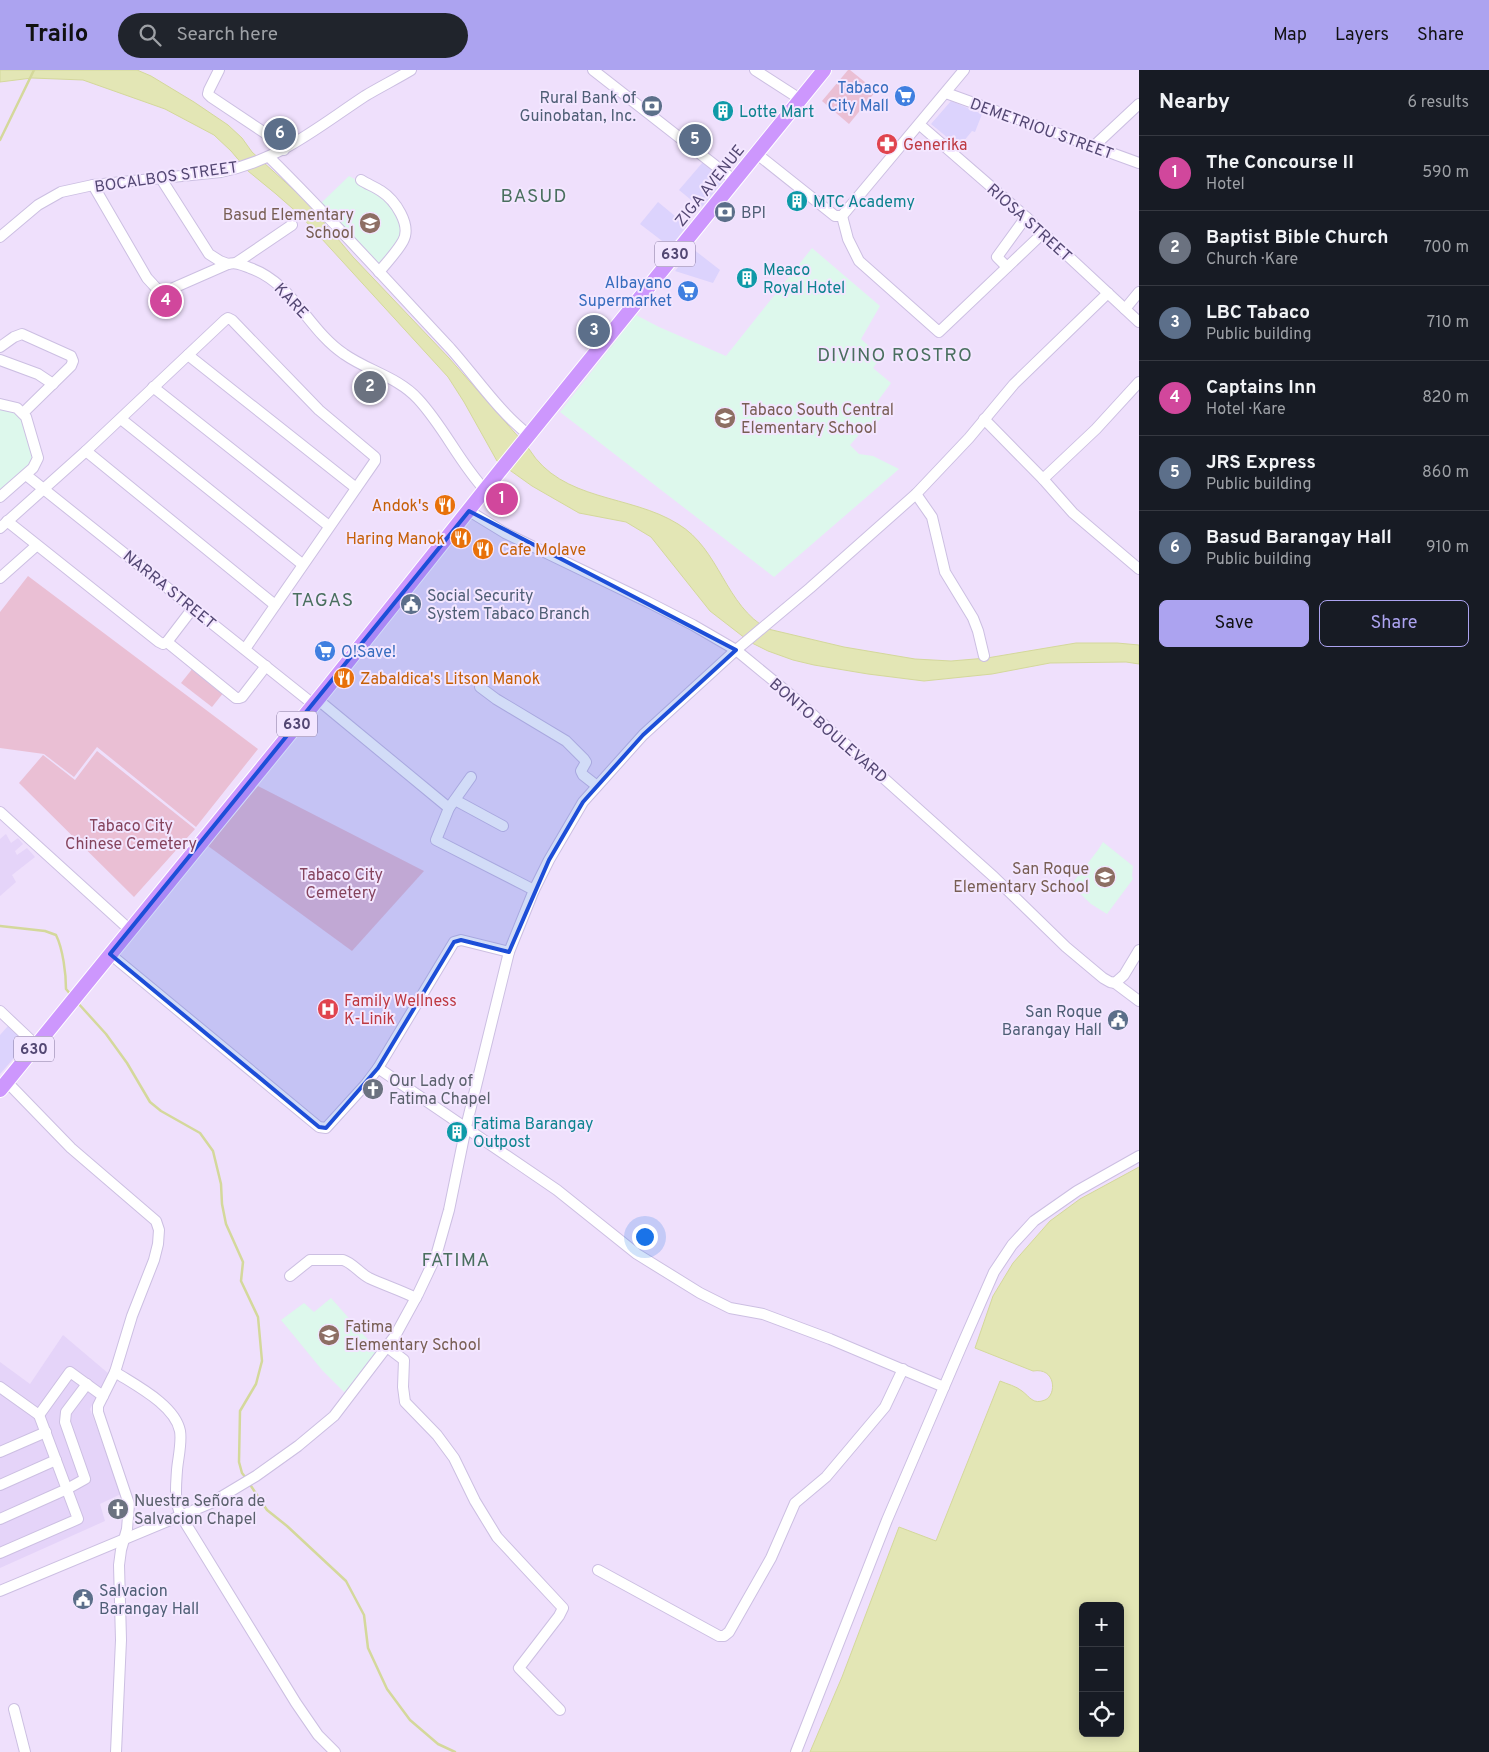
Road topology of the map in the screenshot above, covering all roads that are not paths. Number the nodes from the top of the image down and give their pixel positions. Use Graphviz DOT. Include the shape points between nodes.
graph roads {
  1 [pos="220,70"];
  2 [pos="411,70"];
  3 [pos="593,70"];
  4 [pos="755,70"];
  5 [pos="824,70"];
  6 [pos="964,70"];
  7 [pos="946,93"];
  8 [pos="800,99"];
  9 [pos="1139,104"];
  10 [pos="920,125"];
  11 [pos="1093,147"];
  12 [pos="284,150"];
  13 [pos="757,154"];
  14 [pos="268,158"];
  15 [pos="1139,163"];
  16 [pos="160,177"];
  17 [pos="360,180"];
  18 [pos="735,181"];
  19 [pos="92,185"];
  20 [pos="842,216"];
  21 [pos="1026,217"];
  22 [pos="292,225"];
  23 [pos="1042,233"];
  24 [pos="0,237"];
  25 [pos="232,263"];
  26 [pos="1007,267"];
  27 [pos="379,272"];
  28 [pos="1139,292"];
  29 [pos="1108,293"];
  30 [pos="1125,308"];
  31 [pos="1139,322"];
  32 [pos="0,347"];
  33 [pos="188,355"];
  34 [pos="0,360"];
  35 [pos="1139,382"];
  36 [pos="53,384"];
  37 [pos="153,387"];
  38 [pos="0,404"];
  39 [pos="23,413"];
  40 [pos="121,419"];
  41 [pos="984,419"];
  42 [pos="528,437"];
  43 [pos="86,451"];
  44 [pos="26,475"];
  45 [pos="1043,479"];
  46 [pos="356,488"];
  47 [pos="44,489"];
  48 [pos="485,490"];
  49 [pos="916,494"];
  50 [pos="0,497"];
  51 [pos="470,511"];
  52 [pos="4,524"];
  53 [pos="328,526"];
  54 [pos="36,546"];
  55 [pos="302,564"];
  56 [pos="1139,569"];
  57 [pos="0,578"];
  58 [pos="274,605"];
  59 [pos="193,608"];
  60 [pos="167,642"];
  61 [pos="740,646"];
  62 [pos="244,649"];
  63 [pos="984,656"];
  64 [pos="266,666"];
  65 [pos="480,687"];
  66 [pos="315,702"];
  67 [pos="471,776"];
  68 [pos="597,786"];
  69 [pos="452,804"];
  70 [pos="0,812"];
  71 [pos="503,826"];
  72 [pos="534,890"];
  73 [pos="130,930"];
  74 [pos="1139,950"];
  75 [pos="509,952"];
  76 [pos="110,954"];
  77 [pos="1115,983"];
  78 [pos="1139,1000"];
  79 [pos="0,1011"];
  80 [pos="37,1046"];
  81 [pos="378,1068"];
  82 [pos="4,1086"];
  83 [pos="466,1127"];
  84 [pos="1139,1156"];
  85 [pos="290,1276"];
  86 [pos="416,1298"];
  87 [pos="387,1347"];
  88 [pos="903,1369"];
  89 [pos="115,1372"];
  90 [pos="87,1384"];
  91 [pos="0,1387"];
  92 [pos="944,1387"];
  93 [pos="103,1396"];
  94 [pos="39,1414"];
  95 [pos="46,1432"];
  96 [pos="0,1452"];
  97 [pos="56,1460"];
  98 [pos="0,1485"];
  99 [pos="67,1490"];
  100 [pos="181,1516"];
  101 [pos="0,1519"];
  102 [pos="125,1539"];
  103 [pos="0,1553"];
  104 [pos="598,1570"];
  105 [pos="0,1591"];
  106 [pos="14,1709"];
  107 [pos="560,1710"];
  108 [pos="25,1752"];
  109 [pos="116,1752"];
  110 [pos="335,1752"];
  111 [pos="796,1752"];
  1 -- 12 [label="street" via="208,94"];
  2 -- 12 [label="street, BOCALBOS STREET"];
  3 -- 18 [label="street"];
  4 -- 8 [label="street"];
  5 -- 8 [label="main road, ZIGA AVENUE / 630"];
  6 -- 7 [label="street"];
  7 -- 10 [label="street"];
  7 -- 11 [label="street, DEMETRIOU STREET"];
  8 -- 13 [label="main road, ZIGA AVENUE / 630"];
  9 -- 11 [label="street"];
  10 -- 20 [label="street"];
  10 -- 21 [label="street, RIOSA STREET"];
  11 -- 15 [label="street, DEMETRIOU STREET"];
  12 -- 14 [label="street, BOCALBOS STREET"];
  13 -- 18 [label="main road, ZIGA AVENUE / 630"];
  13 -- 20 [label="street" via="835,216"];
  14 -- 16 [label="street, BOCALBOS STREET" via="221,172"];
  14 -- 27 [label="street"];
  16 -- 19 [label="street, BOCALBOS STREET"];
  16 -- 25 [label="street, KARE" via="209,254 220,262"];
  17 -- 27 [label="street" via="389,198 399,210 406,232 403,241"];
  18 -- 42 [label="main road, ZIGA AVENUE / 630"];
  19 -- 24 [label="street, BOCALBOS STREET" via="61,192 38,205"];
  19 -- 25 [label="street" via="147,278 158,290 171,289"];
  20 -- 26 [label="street" via="856,258 939,332"];
  21 -- 23 [label="street, RIOSA STREET"];
  21 -- 26 [label="street" via="997,256"];
  22 -- 25 [label="street"];
  23 -- 26 [label="street"];
  23 -- 29 [label="street, RIOSA STREET"];
  25 -- 48 [label="street, KARE" via="271,278 290,295 325,339 369,369 398,382 417,397"];
  27 -- 42 [label="street"];
  28 -- 30 [label="street"];
  29 -- 30 [label="street, RIOSA STREET"];
  29 -- 41 [label="street" via="1014,384"];
  30 -- 31 [label="street, RIOSA STREET"];
  32 -- 36 [label="street" via="22,334 70,356 74,361 71,366"];
  33 -- 37 [label="street"];
  33 -- 46 [label="street"];
  33 -- 46 [label="street" via="225,320 232,320 319,410 373,454 375,461"];
  34 -- 36 [label="street" via="38,374"];
  35 -- 45 [label="street"];
  36 -- 39 [label="street"];
  37 -- 40 [label="street"];
  37 -- 53 [label="street"];
  38 -- 39 [label="street"];
  39 -- 44 [label="street" via="29,421 38,454 36,463"];
  40 -- 43 [label="street"];
  40 -- 55 [label="street"];
  41 -- 45 [label="street"];
  41 -- 49 [label="street"];
  42 -- 48 [label="main road, 630"];
  43 -- 47 [label="street"];
  43 -- 58 [label="street"];
  44 -- 47 [label="street, NARRA STREET"];
  44 -- 50 [label="street"];
  45 -- 56 [label="street" via="1084,524"];
  46 -- 53 [label="street"];
  47 -- 52 [label="street"];
  47 -- 59 [label="street, NARRA STREET"];
  48 -- 51 [label="main road, 630"];
  49 -- 61 [label="street"];
  49 -- 63 [label="street" via="932,517 945,572 973,618"];
  51 -- 61 [label="street, BONTO BOULEVARD" via="505,533"];
  51 -- 66 [label="main road, 630"];
  52 -- 54 [label="street"];
  53 -- 55 [label="street"];
  54 -- 57 [label="street"];
  54 -- 60 [label="street" via="159,642"];
  55 -- 58 [label="street"];
  58 -- 62 [label="street"];
  59 -- 60 [label="street"];
  59 -- 62 [label="street, NARRA STREET"];
  60 -- 64 [label="street" via="239,698"];
  61 -- 68 [label="street" via="643,735"];
  61 -- 77 [label="street, BONTO BOULEVARD" via="1089,967"];
  62 -- 64 [label="street, NARRA STREET"];
  64 -- 66 [label="street, NARRA STREET"];
  65 -- 68 [label="street" via="566,741 586,762 582,775"];
  66 -- 69 [label="street, NARRA STREET"];
  66 -- 73 [label="main road, 630"];
  67 -- 69 [label="street"];
  68 -- 72 [label="street" via="583,802"];
  69 -- 71 [label="street, NARRA STREET"];
  69 -- 72 [label="street" via="436,840"];
  70 -- 73 [label="street"];
  72 -- 75 [label="street"];
  73 -- 76 [label="main road, 630"];
  74 -- 77 [label="street" via="1124,975"];
  75 -- 81 [label="street" via="461,940 454,942"];
  75 -- 83 [label="street"];
  76 -- 80 [label="main road, 630"];
  76 -- 81 [label="street" via="319,1127 326,1128"];
  77 -- 78 [label="street, BONTO BOULEVARD"];
  79 -- 80 [label="street"];
  80 -- 82 [label="main road, 630"];
  81 -- 83 [label="street"];
  82 -- 89 [label="street" via="156,1221 159,1230 154,1260"];
  83 -- 86 [label="street" via="450,1210 436,1256"];
  83 -- 88 [label="street" via="557,1190 637,1254 700,1293 730,1308 772,1317"];
  84 -- 92 [label="street" via="1077,1191 1034,1221 1012,1246 994,1272"];
  85 -- 86 [label="street" via="310,1260 343,1260 368,1277"];
  86 -- 87 [label="street"];
  87 -- 100 [label="street" via="334,1416 298,1446 242,1485"];
  87 -- 107 [label="street" via="404,1360 405,1402 454,1458 497,1536 563,1608 519,1668"];
  88 -- 92 [label="street"];
  88 -- 104 [label="street" via="885,1406 826,1477 795,1503 771,1558 724,1636"];
  89 -- 93 [label="street"];
  89 -- 100 [label="street" via="152,1396 175,1419 180,1431 175,1491"];
  90 -- 93 [label="street"];
  90 -- 94 [label="street" via="70,1372"];
  90 -- 99 [label="street" via="64,1417 85,1479"];
  91 -- 94 [label="street"];
  92 -- 111 [label="street" via="887,1520"];
  93 -- 102 [label="street" via="98,1412 129,1504"];
  94 -- 95 [label="street"];
  95 -- 96 [label="street"];
  95 -- 97 [label="street"];
  97 -- 98 [label="street"];
  97 -- 99 [label="street"];
  99 -- 101 [label="street"];
  99 -- 103 [label="street" via="78,1519"];
  100 -- 102 [label="street"];
  100 -- 110 [label="street" via="296,1703 318,1735"];
  102 -- 105 [label="street"];
  102 -- 109 [label="street" via="119,1566 121,1640"];
  106 -- 108 [label="street"];
}
